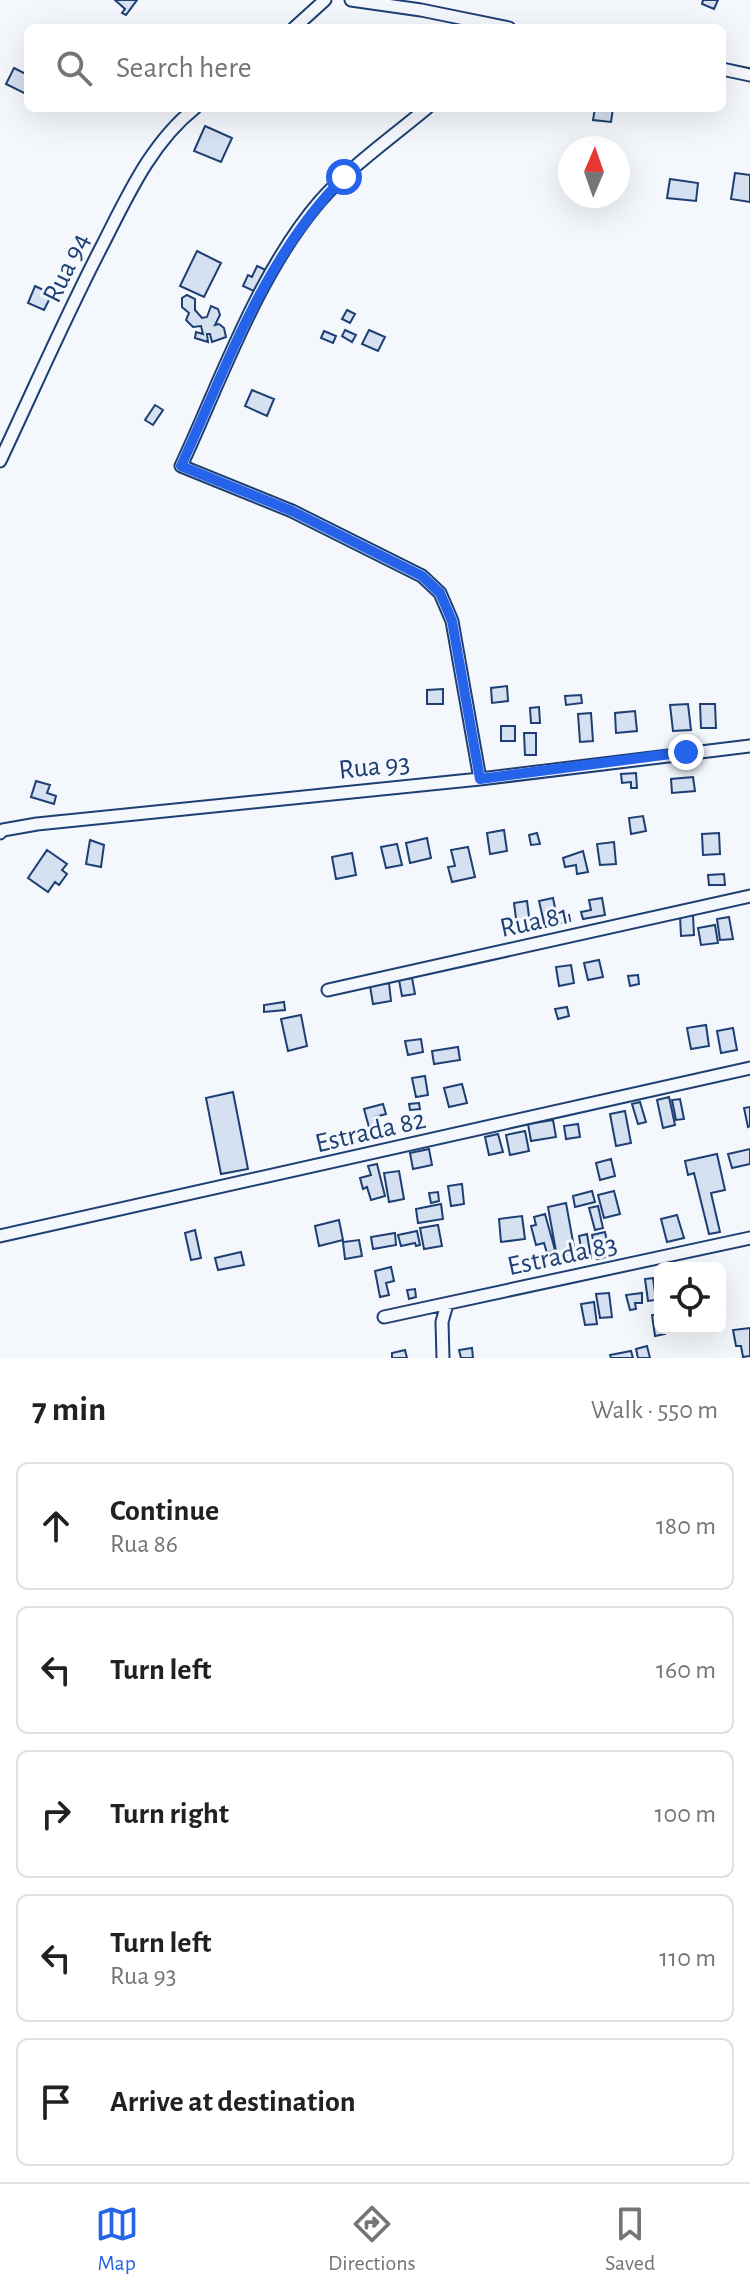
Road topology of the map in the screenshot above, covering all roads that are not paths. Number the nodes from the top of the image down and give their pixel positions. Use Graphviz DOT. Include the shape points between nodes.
graph roads {
  1 [pos="325,0"];
  2 [pos="351,0"];
  3 [pos="298,24"];
  4 [pos="489,24"];
  5 [pos="726,70"];
  6 [pos="750,75"];
  7 [pos="190,112"];
  8 [pos="422,112"];
  9 [pos="0,461"];
  10 [pos="750,746"];
  11 [pos="480,779"];
  12 [pos="2,832"];
  13 [pos="750,896"];
  14 [pos="328,990"];
  15 [pos="750,1068"];
  16 [pos="0,1236"];
  17 [pos="750,1238"];
  18 [pos="447,1304"];
  19 [pos="384,1317"];
  20 [pos="443,1358"];
  1 -- 3 [label="street"];
  2 -- 4 [label="street"];
  5 -- 6 [label="street"];
  7 -- 9 [label="street, Rua 94" via="158,144 134,183"];
  8 -- 11 [label="street" via="344,177 296,232 270,272 181,466 292,511 422,576 440,593 452,621"];
  10 -- 11 [label="street, Rua 93"];
  11 -- 12 [label="street, Rua 93"];
  13 -- 14 [label="street, Rua 81"];
  15 -- 16 [label="street, Estrada 82"];
  17 -- 18 [label="street, Estrada 83"];
  18 -- 19 [label="street, Estrada 83"];
  18 -- 20 [label="street"];
}
